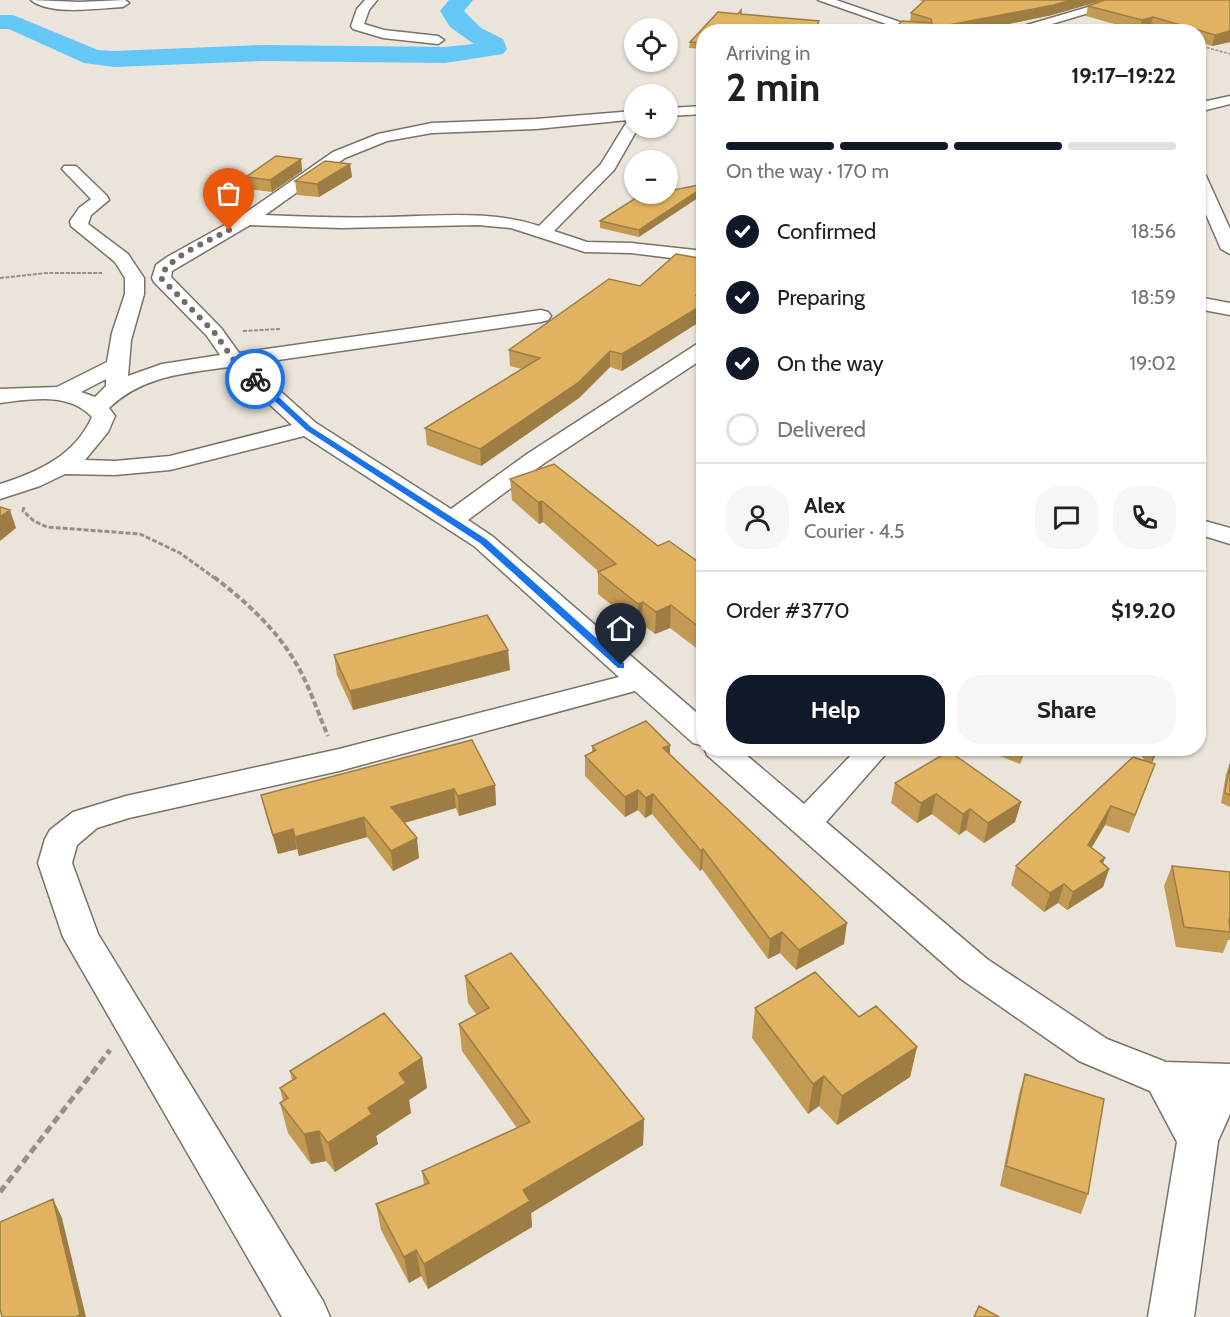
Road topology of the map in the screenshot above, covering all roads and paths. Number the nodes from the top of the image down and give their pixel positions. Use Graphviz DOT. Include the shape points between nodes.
graph roads {
  1 [pos="37,0"];
  2 [pos="371,0"];
  3 [pos="824,0"];
  4 [pos="1078,0"];
  5 [pos="1126,0"];
  6 [pos="123,3"];
  7 [pos="875,5"];
  8 [pos="1103,6"];
  9 [pos="857,10"];
  10 [pos="899,24"];
  11 [pos="1038,24"];
  12 [pos="438,40"];
  13 [pos="1206,47"];
  14 [pos="1230,54"];
  15 [pos="1230,100"];
  16 [pos="1206,106"];
  17 [pos="696,110"];
  18 [pos="678,111"];
  19 [pos="624,116"];
  20 [pos="625,138"];
  21 [pos="70,169"];
  22 [pos="1206,199"];
  23 [pos="247,220"];
  24 [pos="542,233"];
  25 [pos="1220,239"];
  26 [pos="696,255"];
  27 [pos="133,272"];
  28 [pos="0,278"];
  29 [pos="1206,304"];
  30 [pos="1230,309"];
  31 [pos="541,316"];
  32 [pos="696,358"];
  33 [pos="233,359"];
  34 [pos="117,365"];
  35 [pos="117,388"];
  36 [pos="61,393"];
  37 [pos="0,396"];
  38 [pos="97,407"];
  39 [pos="308,428"];
  40 [pos="63,467"];
  41 [pos="31,483"];
  42 [pos="0,492"];
  43 [pos="452,520"];
  44 [pos="1206,528"];
  45 [pos="1230,536"];
  46 [pos="638,681"];
  47 [pos="696,729"];
  48 [pos="727,756"];
  49 [pos="869,756"];
  50 [pos="339,760"];
  51 [pos="806,823"];
  52 [pos="132,1021"];
  53 [pos="1164,1079"];
  54 [pos="1227,1082"];
  55 [pos="1198,1141"];
  56 [pos="0,1192"];
  57 [pos="307,1317"];
  58 [pos="1171,1317"];
  1 -- 6 [label="street" via="72,7"];
  2 -- 12 [label="street" via="357,26 383,34"];
  3 -- 9 [label="street"];
  4 -- 8 [label="street"];
  5 -- 8 [label="street"];
  7 -- 9 [label="street"];
  8 -- 11 [label="street"];
  9 -- 10 [label="street"];
  13 -- 14 [label="path"];
  15 -- 16 [label="street"];
  17 -- 18 [label="street"];
  19 -- 23 [label="street" via="432,128 383,137 339,155"];
  20 -- 24 [label="street" via="608,168"];
  21 -- 27 [label="street" via="100,200 85,212 80,226 123,259"];
  22 -- 25 [label="street"];
  23 -- 24 [label="street" via="478,220 513,222"];
  23 -- 33 [label="street" via="174,261 163,270 161,278 214,332"];
  24 -- 26 [label="street" via="585,247"];
  27 -- 28 [label="path"];
  27 -- 34 [label="street" via="136,281 132,307"];
  29 -- 30 [label="street"];
  31 -- 33 [label="street"];
  32 -- 43 [label="street" via="535,459"];
  33 -- 35 [label="street" via="162,370"];
  33 -- 39 [label="street"];
  34 -- 35 [label="street"];
  34 -- 36 [label="street"];
  35 -- 38 [label="street"];
  36 -- 37 [label="street"];
  36 -- 38 [label="street"];
  38 -- 40 [label="street" via="104,416 99,430"];
  39 -- 40 [label="street" via="170,463"];
  39 -- 43 [label="street"];
  40 -- 41 [label="street"];
  41 -- 42 [label="street"];
  41 -- 50 [label="path" via="23,511 31,522 51,528 138,533 168,546 258,616 291,654"];
  43 -- 46 [label="street" via="483,541"];
  44 -- 45 [label="street"];
  46 -- 47 [label="street"];
  46 -- 50 [label="street"];
  48 -- 51 [label="street"];
  49 -- 51 [label="street"];
  50 -- 52 [label="street" via="126,807 86,820 62,839 55,862 81,937"];
  51 -- 53 [label="street" via="974,969 1093,1050"];
  52 -- 56 [label="path"];
  52 -- 57 [label="street"];
  53 -- 54 [label="street"];
  53 -- 55 [label="street"];
  54 -- 55 [label="street"];
  55 -- 58 [label="street"];
}
